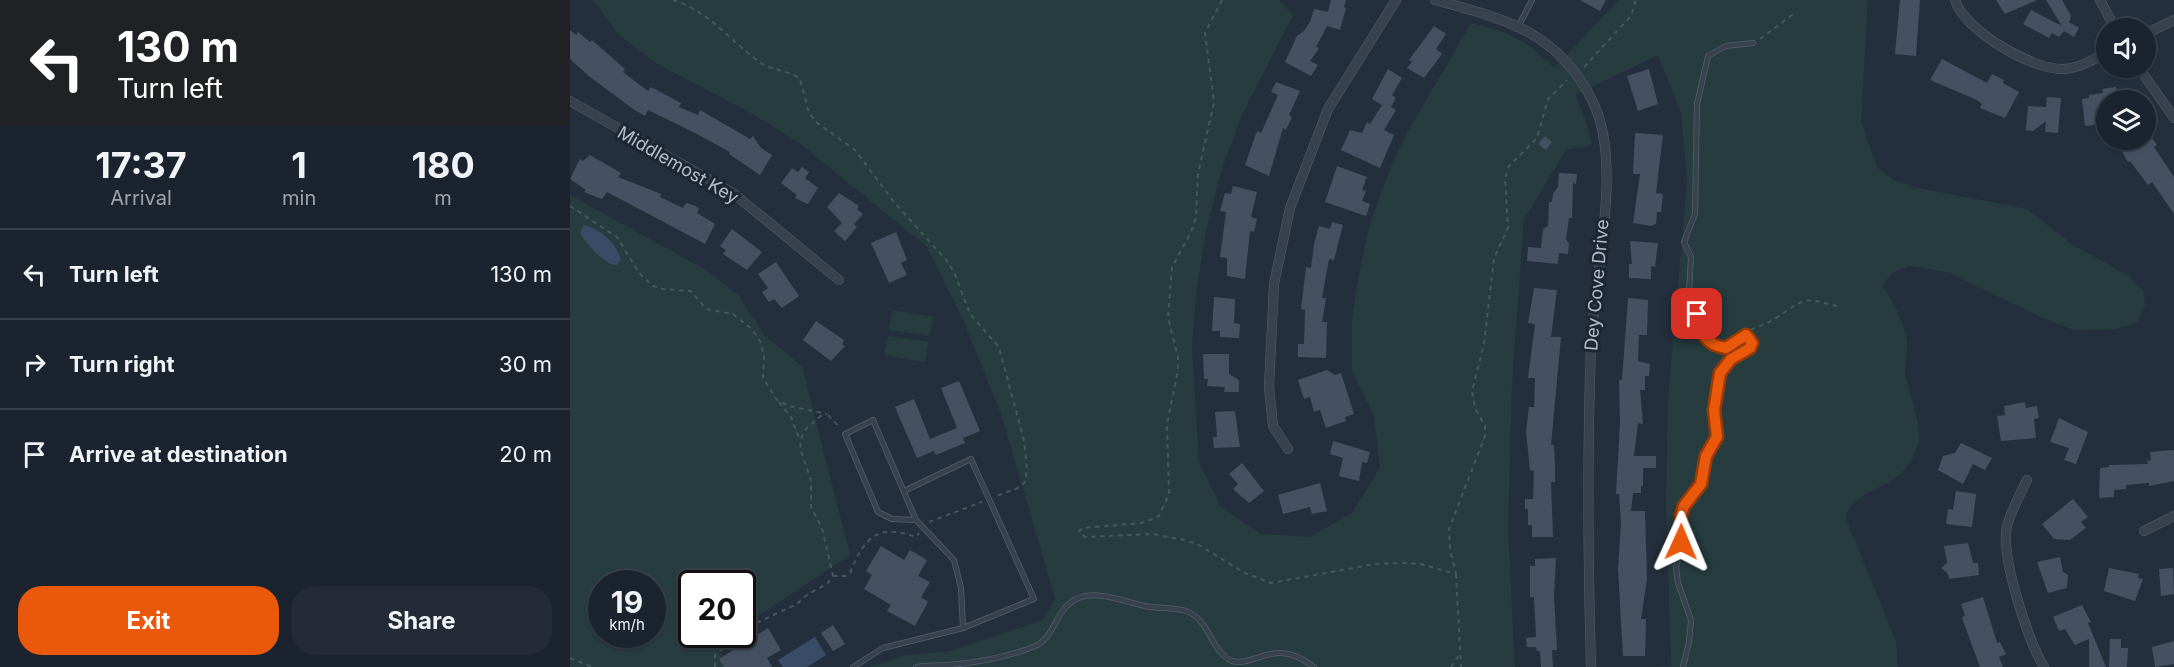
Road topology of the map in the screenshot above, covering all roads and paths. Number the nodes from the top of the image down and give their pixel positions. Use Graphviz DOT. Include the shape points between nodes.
graph roads {
  1 [pos="673,0"];
  2 [pos="1222,0"];
  3 [pos="1396,0"];
  4 [pos="1435,0"];
  5 [pos="1532,0"];
  6 [pos="1636,0"];
  7 [pos="1955,0"];
  8 [pos="2100,0"];
  9 [pos="1796,12"];
  10 [pos="2110,18"];
  11 [pos="2174,20"];
  12 [pos="1519,25"];
  13 [pos="2156,29"];
  14 [pos="1753,43"];
  15 [pos="2096,58"];
  16 [pos="1576,73"];
  17 [pos="2146,78"];
  18 [pos="570,100"];
  19 [pos="2174,118"];
  20 [pos="570,206"];
  21 [pos="839,280"];
  22 [pos="1840,307"];
  23 [pos="1753,328"];
  24 [pos="777,400"];
  25 [pos="827,414"];
  26 [pos="845,434"];
  27 [pos="800,441"];
  28 [pos="1288,449"];
  29 [pos="2027,480"];
  30 [pos="904,491"];
  31 [pos="988,499"];
  32 [pos="2174,516"];
  33 [pos="916,520"];
  34 [pos="924,528"];
  35 [pos="2144,531"];
  36 [pos="1456,574"];
  37 [pos="832,576"];
  38 [pos="756,623"];
  39 [pos="963,628"];
  40 [pos="724,648"];
  41 [pos="1459,654"];
  42 [pos="570,658"];
  43 [pos="592,667"];
  44 [pos="715,667"];
  45 [pos="853,667"];
  46 [pos="916,667"];
  47 [pos="1314,667"];
  48 [pos="1451,667"];
  49 [pos="1461,667"];
  50 [pos="1591,667"];
  51 [pos="1683,667"];
  52 [pos="2044,667"];
  1 -- 31 [label="path" via="712,20 769,68 800,78 809,113 816,122 855,150 884,191 947,261 970,314 999,347 1024,441 1025,482"];
  2 -- 36 [label="path" via="1206,33 1214,102 1201,157 1196,217 1172,267 1167,318 1178,370 1167,424 1169,494 1159,516 1153,519 1083,528 1079,534 1153,534 1184,540 1271,583 1403,562"];
  3 -- 28 [label="street" via="1328,109 1290,208 1274,284 1269,387 1274,426"];
  4 -- 12 [label="street, Dey Cove Drive"];
  5 -- 12 [label="lane"];
  6 -- 16 [label="path" via="1632,16"];
  7 -- 15 [label="street" via="1982,34 2036,64 2064,69"];
  8 -- 10 [label="street"];
  9 -- 14 [label="path"];
  11 -- 13 [label="street"];
  12 -- 16 [label="street, Dey Cove Drive" via="1550,44"];
  14 -- 51 [label="lane" via="1726,46 1708,56 1697,104 1695,214 1684,242 1691,257 1689,293 1705,339 1726,348 1746,335 1752,343 1720,373 1714,410 1715,443 1706,456 1701,484 1687,500 1681,515 1676,568 1691,620"];
  16 -- 36 [label="path" via="1552,92 1538,138 1506,171 1508,228 1494,258 1484,344 1472,391 1485,436 1449,529"];
  16 -- 50 [label="street, Dey Cove Drive" via="1601,119 1608,160 1591,343 1586,507"];
  17 -- 19 [label="street"];
  18 -- 21 [label="street, Middlemost Key" via="733,193"];
  20 -- 24 [label="path" via="616,237 639,273 653,286 691,291 706,309 733,314 753,330 764,356 763,378"];
  22 -- 23 [label="path" via="1816,300 1800,302 1765,325"];
  24 -- 25 [label="path"];
  24 -- 27 [label="path" via="791,417"];
  25 -- 26 [label="path"];
  25 -- 27 [label="path" via="820,414 811,423"];
  26 -- 30 [label="lane" via="873,420"];
  26 -- 33 [label="lane" via="878,512 892,519"];
  27 -- 37 [label="path" via="811,480 811,507 822,528"];
  29 -- 52 [label="street" via="2007,526 2005,549 2008,570"];
  30 -- 31 [label="lane" via="971,459"];
  30 -- 33 [label="lane"];
  31 -- 34 [label="path" via="928,522"];
  31 -- 39 [label="lane" via="1034,599"];
  32 -- 35 [label="street"];
  33 -- 34 [label="lane"];
  34 -- 37 [label="path" via="916,537 900,531 877,534 866,542 850,573"];
  34 -- 39 [label="lane" via="954,560 961,588"];
  36 -- 41 [label="path"];
  37 -- 38 [label="path" via="797,604"];
  39 -- 45 [label="lane" via="883,648"];
  40 -- 44 [label="path" via="715,655"];
  41 -- 48 [label="path"];
  41 -- 49 [label="path"];
  42 -- 43 [label="path"];
  46 -- 47 [label="lane" via="970,663 1035,646 1045,640 1065,607 1082,597 1101,595 1187,611 1205,626 1233,662 1283,654"];
}
